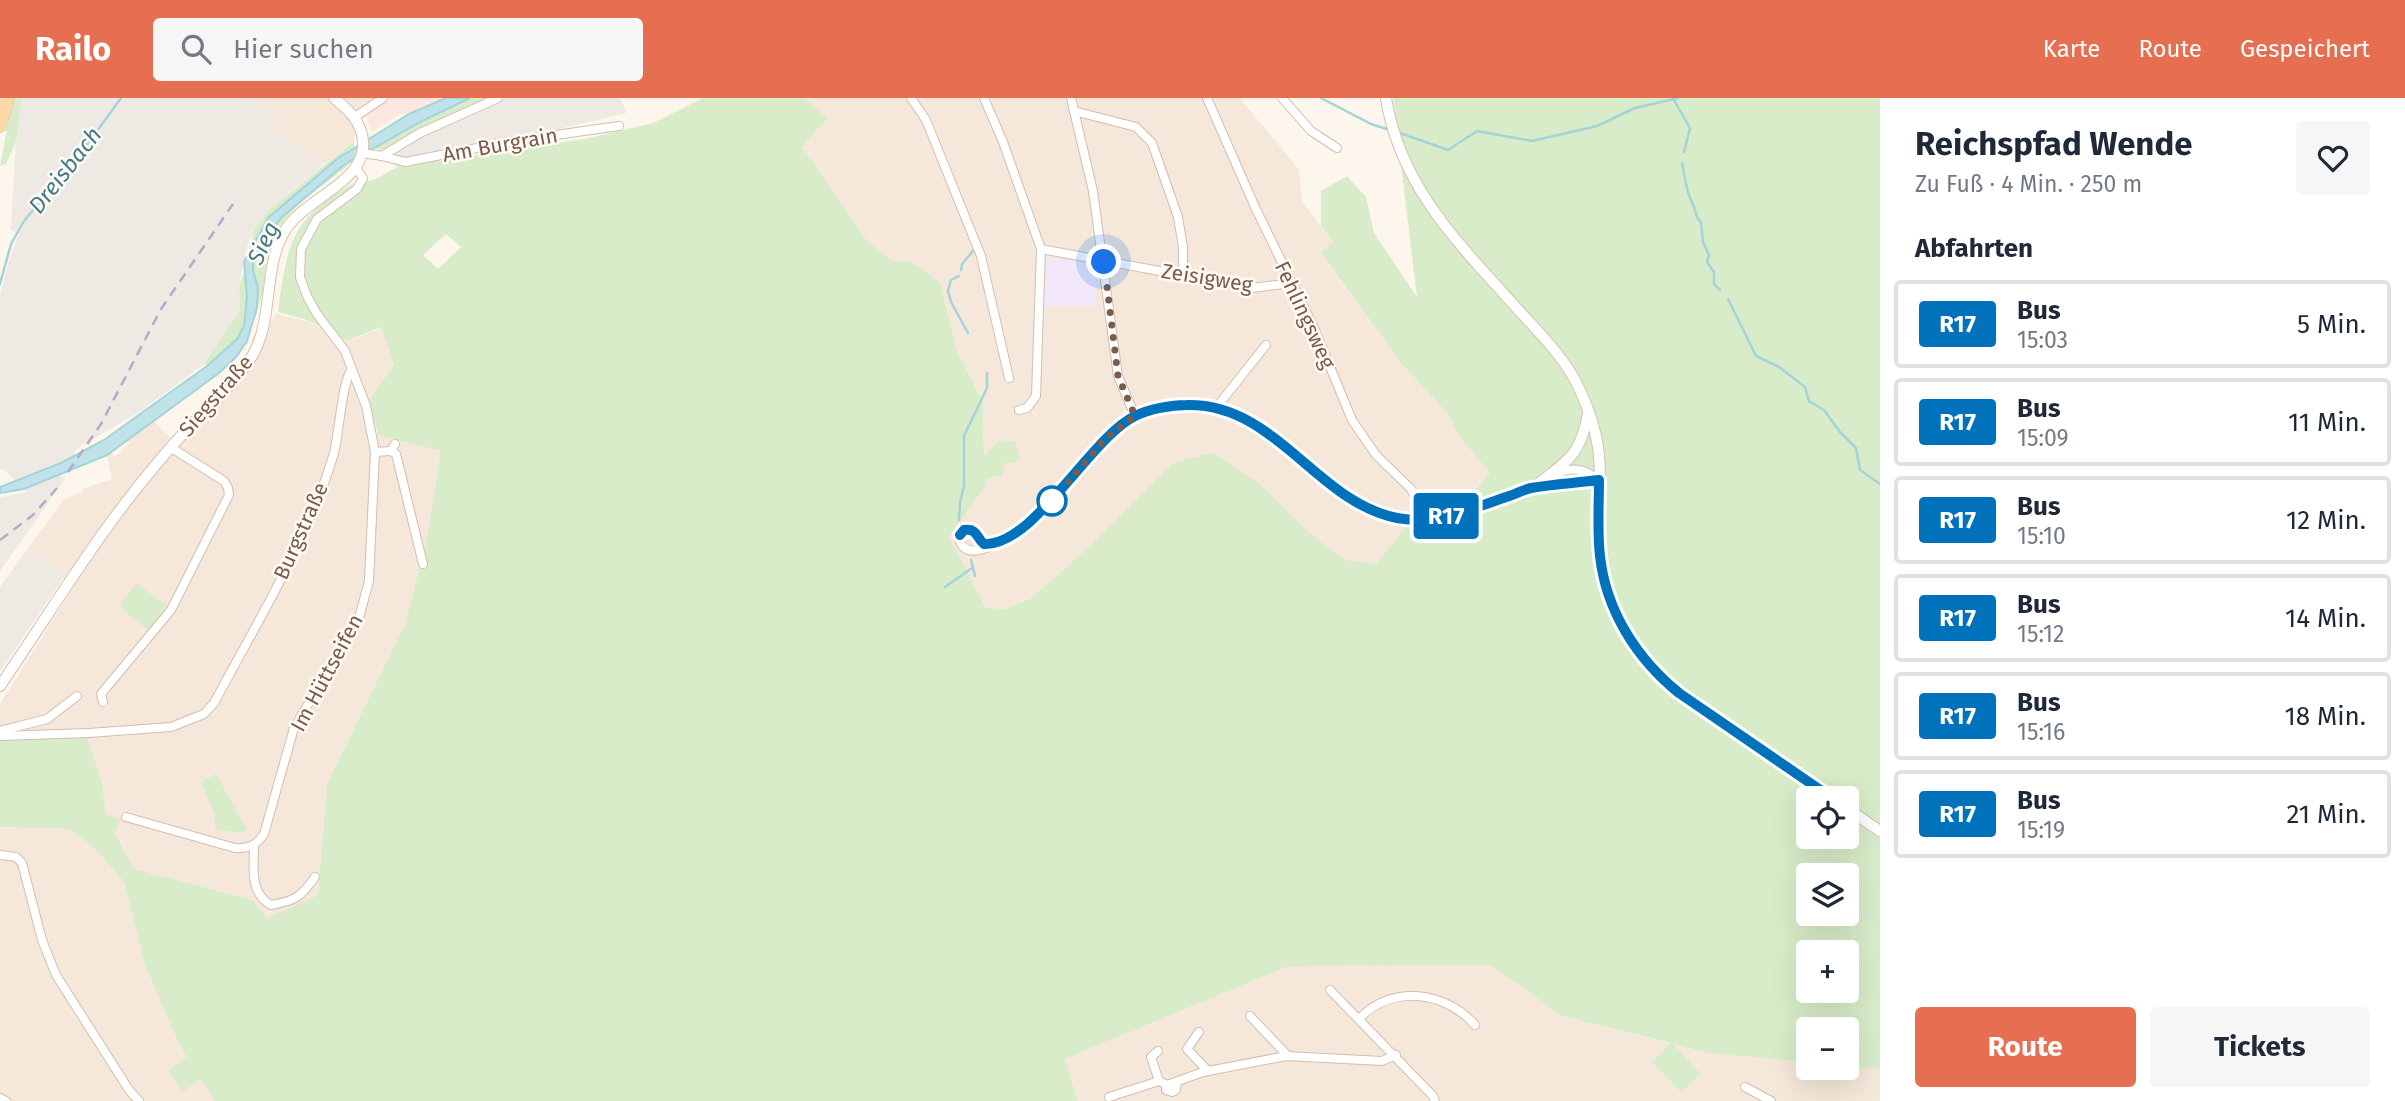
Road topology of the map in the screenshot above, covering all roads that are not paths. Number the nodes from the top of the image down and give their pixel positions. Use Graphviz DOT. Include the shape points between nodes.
graph roads {
  1 [pos="8,98"];
  2 [pos="334,98"];
  3 [pos="383,98"];
  4 [pos="498,98"];
  5 [pos="911,98"];
  6 [pos="984,98"];
  7 [pos="1071,98"];
  8 [pos="1207,98"];
  9 [pos="1282,98"];
  10 [pos="1386,98"];
  11 [pos="1074,111"];
  12 [pos="355,117"];
  13 [pos="0,126"];
  14 [pos="619,126"];
  15 [pos="1337,148"];
  16 [pos="382,156"];
  17 [pos="363,160"];
  18 [pos="1041,249"];
  19 [pos="1104,262"];
  20 [pos="1183,276"];
  21 [pos="1290,282"];
  22 [pos="1266,345"];
  23 [pos="351,371"];
  24 [pos="1009,378"];
  25 [pos="1216,408"];
  26 [pos="1019,410"];
  27 [pos="1588,411"];
  28 [pos="1135,416"];
  29 [pos="170,447"];
  30 [pos="375,452"];
  31 [pos="1599,480"];
  32 [pos="1533,486"];
  33 [pos="1419,519"];
  34 [pos="995,544"];
  35 [pos="423,564"];
  36 [pos="0,686"];
  37 [pos="77,696"];
  38 [pos="103,702"];
  39 [pos="0,733"];
  40 [pos="1815,786"];
  41 [pos="127,817"];
  42 [pos="1859,817"];
  43 [pos="1880,831"];
  44 [pos="254,846"];
  45 [pos="0,855"];
  46 [pos="314,877"];
  47 [pos="1330,990"];
  48 [pos="1250,1016"];
  49 [pos="1359,1019"];
  50 [pos="1475,1024"];
  51 [pos="1199,1032"];
  52 [pos="1158,1051"];
  53 [pos="1396,1055"];
  54 [pos="1288,1056"];
  55 [pos="1208,1071"];
  56 [pos="1163,1083"];
  57 [pos="1745,1087"];
  58 [pos="1109,1097"];
  59 [pos="0,1098"];
  60 [pos="6,1101"];
  61 [pos="139,1101"];
  62 [pos="1435,1101"];
  63 [pos="1771,1101"];
  1 -- 13 [label="main road"];
  2 -- 12 [label="street"];
  3 -- 12 [label="street"];
  4 -- 16 [label="street" via="420,133"];
  5 -- 24 [label="street" via="926,120 981,256"];
  6 -- 18 [label="street"];
  7 -- 11 [label="street"];
  8 -- 21 [label="street, Fehlingsweg"];
  9 -- 15 [label="street" via="1311,131"];
  10 -- 27 [label="street" via="1404,162 1429,205 1564,362"];
  11 -- 19 [label="street"];
  11 -- 20 [label="street" via="1136,127 1152,143 1178,217"];
  12 -- 17 [label="street"];
  14 -- 16 [label="street, Am Burgrain" via="405,162"];
  16 -- 17 [label="street, Am Burgrain"];
  17 -- 23 [label="street" via="358,189 317,219 301,249 300,277 306,296 341,344"];
  17 -- 29 [label="street, Siegstraße" via="286,229 276,253 262,332 251,359"];
  18 -- 19 [label="street, Zeisigweg"];
  18 -- 26 [label="street" via="1036,396 1027,408"];
  19 -- 20 [label="street, Zeisigweg"];
  19 -- 28 [label="street" via="1118,376"];
  20 -- 21 [label="street, Zeisigweg" via="1251,288"];
  21 -- 33 [label="street, Fehlingsweg" via="1352,420 1385,465 1411,489"];
  22 -- 25 [label="street"];
  23 -- 30 [label="street, Im Hüttseifen" via="366,406"];
  23 -- 39 [label="street, Burgstraße" via="334,453 304,532 204,714 171,727"];
  25 -- 28 [label="street" via="1187,405"];
  25 -- 33 [label="street" via="1267,431 1372,511"];
  27 -- 31 [label="street" via="1598,446"];
  27 -- 32 [label="street" via="1576,452"];
  28 -- 34 [label="street" via="1106,438 1039,513"];
  29 -- 36 [label="street, Siegstraße" via="97,542"];
  29 -- 38 [label="street" via="224,481 229,495 171,610 102,694"];
  30 -- 35 [label="street" via="393,447"];
  30 -- 44 [label="street, Im Hüttseifen" via="369,582 359,618 294,728 264,834"];
  31 -- 32 [label="street"];
  31 -- 32 [label="street" via="1572,468"];
  31 -- 40 [label="street" via="1602,567 1612,603 1633,645 1679,693"];
  32 -- 33 [label="street" via="1459,513"];
  37 -- 39 [label="street, Burgstraße" via="47,719"];
  41 -- 44 [label="street" via="235,848"];
  42 -- 43 [label="street"];
  44 -- 46 [label="street, Im Hüttseifen" via="258,895 271,905 302,895"];
  45 -- 61 [label="street" via="16,857 22,863 56,975"];
  47 -- 49 [label="street"];
  48 -- 54 [label="street"];
  49 -- 50 [label="street" via="1368,1009 1391,999 1422,995 1443,1000"];
  49 -- 53 [label="street"];
  51 -- 55 [label="street" via="1188,1049"];
  52 -- 56 [label="street" via="1151,1057"];
  53 -- 54 [label="street" via="1382,1061"];
  53 -- 62 [label="street"];
  54 -- 55 [label="street"];
  55 -- 56 [label="street" via="1177,1083"];
  56 -- 58 [label="street"];
  57 -- 63 [label="street"];
  59 -- 60 [label="street"];
}
